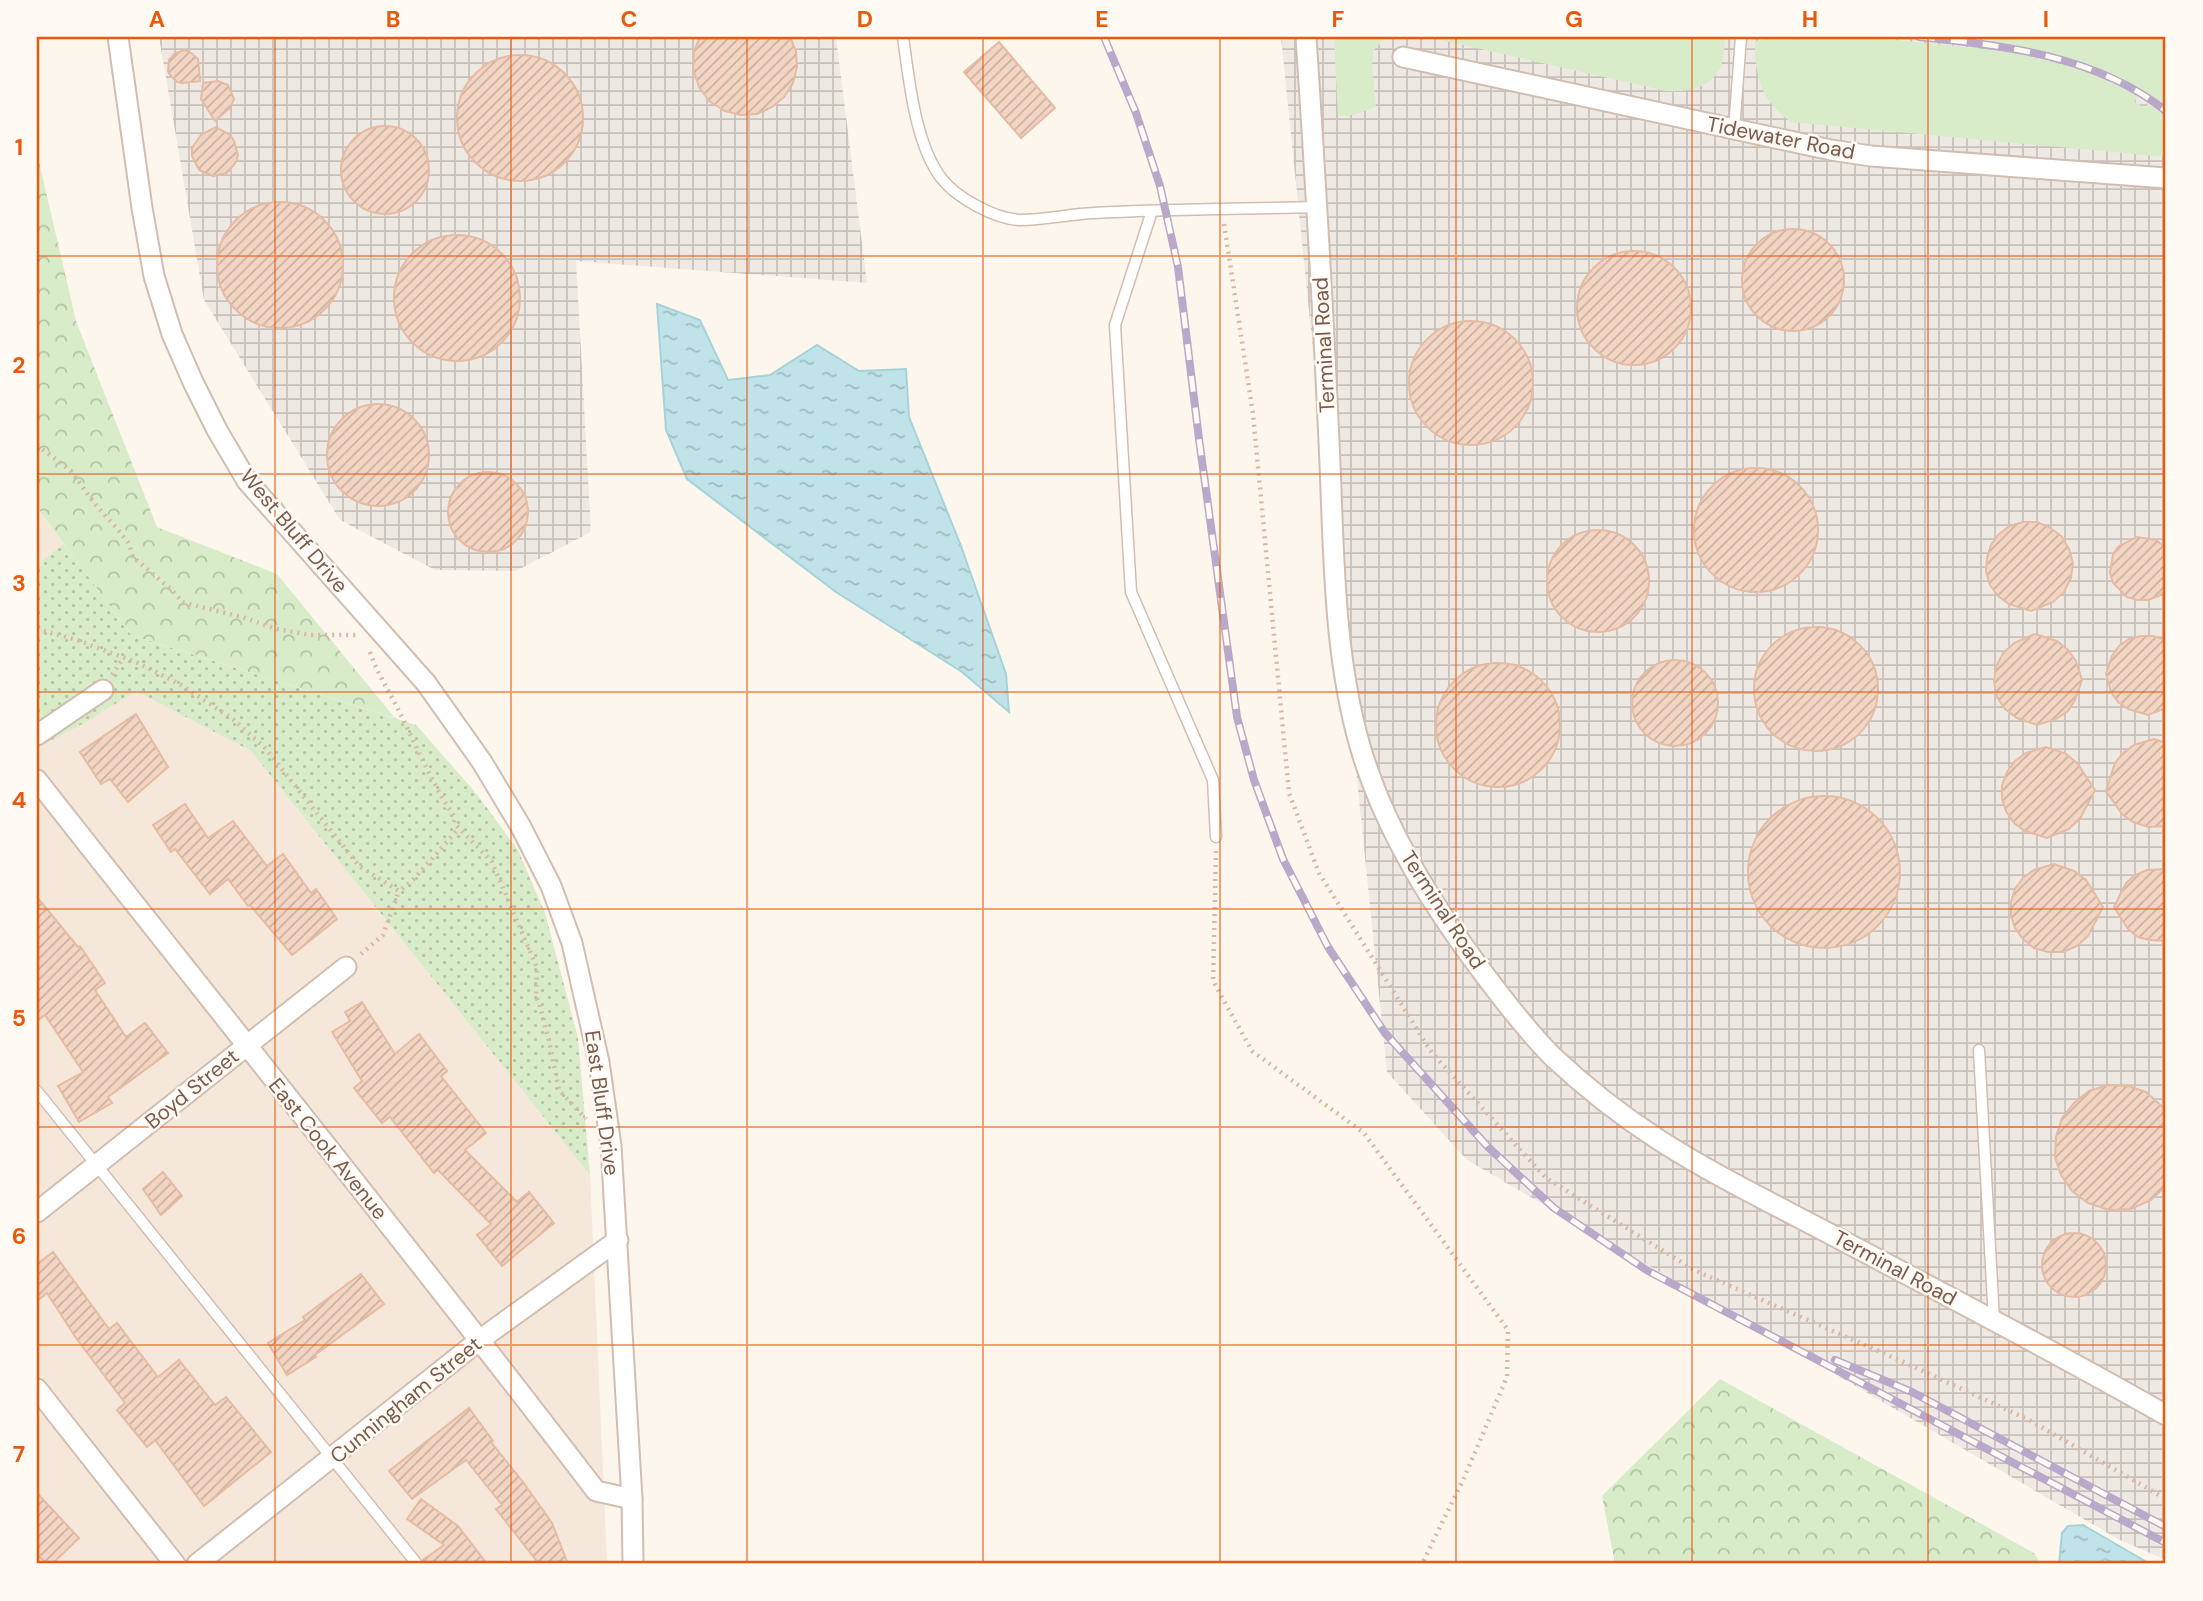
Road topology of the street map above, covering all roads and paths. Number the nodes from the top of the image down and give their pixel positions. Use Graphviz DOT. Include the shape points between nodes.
graph roads {
  1 [pos="118,37"];
  2 [pos="902,37"];
  3 [pos="1306,37"];
  4 [pos="1741,37"];
  5 [pos="1403,57"];
  6 [pos="1734,130"];
  7 [pos="2166,178"];
  8 [pos="1318,207"];
  9 [pos="1222,209"];
  10 [pos="1152,211"];
  11 [pos="37,445"];
  12 [pos="37,629"];
  13 [pos="363,639"];
  14 [pos="369,644"];
  15 [pos="426,682"];
  16 [pos="103,690"];
  17 [pos="37,735"];
  18 [pos="37,780"];
  19 [pos="459,828"];
  20 [pos="1216,837"];
  21 [pos="399,891"];
  22 [pos="346,967"];
  23 [pos="246,1046"];
  24 [pos="1979,1050"];
  25 [pos="37,1091"];
  26 [pos="611,1146"];
  27 [pos="96,1166"];
  28 [pos="37,1212"];
  29 [pos="618,1240"];
  30 [pos="1994,1320"];
  31 [pos="481,1339"];
  32 [pos="37,1389"];
  33 [pos="2166,1415"];
  34 [pos="332,1459"];
  35 [pos="632,1499"];
  36 [pos="2166,1499"];
  37 [pos="175,1564"];
  38 [pos="197,1564"];
  39 [pos="417,1564"];
  40 [pos="633,1564"];
  41 [pos="1422,1564"];
  1 -- 15 [label="street, West Bluff Drive" via="154,276 193,382 247,481"];
  2 -- 10 [label="lane" via="914,111 926,149 942,179 965,199 1019,220"];
  3 -- 8 [label="street, Terminal Road"];
  4 -- 6 [label="lane"];
  5 -- 6 [label="street, Tidewater Road"];
  6 -- 7 [label="street, Tidewater Road" via="1871,156"];
  8 -- 9 [label="lane"];
  8 -- 30 [label="street, Terminal Road" via="1336,595 1344,670 1360,745 1383,812 1420,880 1505,1002 1552,1055 1598,1096 1658,1140 1722,1177"];
  9 -- 10 [label="lane"];
  9 -- 36 [label="path" via="1253,414 1289,793 1319,873 1432,1053 1546,1178 1694,1270 2029,1420"];
  10 -- 20 [label="lane" via="1115,325 1131,592 1213,780"];
  11 -- 13 [label="path" via="71,471 129,544 133,557 182,602 277,629"];
  12 -- 21 [label="path" via="138,663 233,719 266,749 359,866"];
  14 -- 19 [label="path" via="375,668"];
  15 -- 26 [label="street, East Bluff Drive" via="482,762 551,886 585,996"];
  16 -- 17 [label="street"];
  18 -- 23 [label="street, East Cook Avenue"];
  19 -- 21 [label="path"];
  19 -- 26 [label="path" via="492,862 537,968 536,998 559,1090"];
  20 -- 41 [label="path" via="1213,981 1252,1051 1364,1133 1508,1330 1507,1377"];
  21 -- 22 [label="path" via="383,935"];
  22 -- 23 [label="street, Boyd Street"];
  23 -- 27 [label="street, Boyd Street"];
  23 -- 31 [label="street, East Cook Avenue"];
  24 -- 30 [label="lane"];
  25 -- 27 [label="lane"];
  26 -- 29 [label="street, East Bluff Drive"];
  27 -- 28 [label="street, Boyd Street"];
  27 -- 34 [label="lane"];
  29 -- 31 [label="street, Cunningham Street"];
  29 -- 35 [label="street, East Bluff Drive"];
  30 -- 33 [label="street, Terminal Road"];
  31 -- 34 [label="street, Cunningham Street"];
  31 -- 35 [label="street, East Cook Avenue" via="596,1491"];
  32 -- 37 [label="street"];
  34 -- 38 [label="street, Cunningham Street"];
  34 -- 39 [label="lane"];
  35 -- 40 [label="street, East Bluff Drive"];
}
